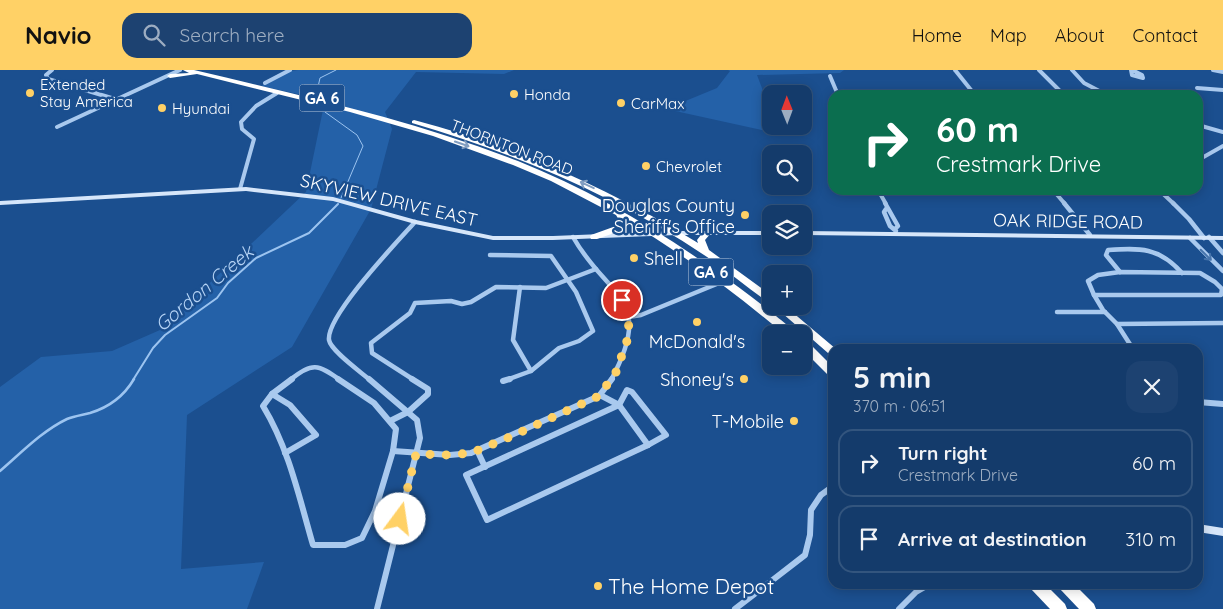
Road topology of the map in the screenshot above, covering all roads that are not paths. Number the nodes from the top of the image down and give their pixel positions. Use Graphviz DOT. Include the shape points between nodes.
graph roads {
  1 [pos="52,70"];
  2 [pos="179,70"];
  3 [pos="186,70"];
  4 [pos="212,70"];
  5 [pos="290,70"];
  6 [pos="955,70"];
  7 [pos="1039,70"];
  8 [pos="1072,70"];
  9 [pos="1213,70"];
  10 [pos="1223,72"];
  11 [pos="203,74"];
  12 [pos="165,75"];
  13 [pos="830,76"];
  14 [pos="265,83"];
  15 [pos="1197,88"];
  16 [pos="836,90"];
  17 [pos="971,90"];
  18 [pos="1059,90"];
  19 [pos="1097,90"];
  20 [pos="1223,90"];
  21 [pos="277,93"];
  22 [pos="116,100"];
  23 [pos="1203,126"];
  24 [pos="57,127"];
  25 [pos="1223,132"];
  26 [pos="1223,146"];
  27 [pos="1203,157"];
  28 [pos="240,189"];
  29 [pos="880,195"];
  30 [pos="1057,195"];
  31 [pos="1164,195"];
  32 [pos="0,203"];
  33 [pos="619,212"];
  34 [pos="415,222"];
  35 [pos="897,231"];
  36 [pos="676,233"];
  37 [pos="707,233"];
  38 [pos="762,233"];
  39 [pos="812,233"];
  40 [pos="656,234"];
  41 [pos="1090,235"];
  42 [pos="594,237"];
  43 [pos="573,238"];
  44 [pos="1190,238"];
  45 [pos="1206,238"];
  46 [pos="1223,238"];
  47 [pos="706,252"];
  48 [pos="1223,253"];
  49 [pos="490,255"];
  50 [pos="596,269"];
  51 [pos="1223,271"];
  52 [pos="1120,272"];
  53 [pos="1182,273"];
  54 [pos="571,280"];
  55 [pos="724,281"];
  56 [pos="520,287"];
  57 [pos="762,293"];
  58 [pos="1092,295"];
  59 [pos="1057,312"];
  60 [pos="1104,312"];
  61 [pos="790,315"];
  62 [pos="629,318"];
  63 [pos="1223,323"];
  64 [pos="1117,324"];
  65 [pos="780,325"];
  66 [pos="1130,344"];
  67 [pos="828,347"];
  68 [pos="812,353"];
  69 [pos="828,368"];
  70 [pos="531,371"];
  71 [pos="503,381"];
  72 [pos="272,394"];
  73 [pos="600,394"];
  74 [pos="1203,402"];
  75 [pos="1223,404"];
  76 [pos="618,405"];
  77 [pos="408,412"];
  78 [pos="390,422"];
  79 [pos="648,444"];
  80 [pos="476,450"];
  81 [pos="393,451"];
  82 [pos="285,453"];
  83 [pos="416,454"];
  84 [pos="485,466"];
  85 [pos="828,489"];
  86 [pos="1203,529"];
  87 [pos="1223,532"];
  88 [pos="921,589"];
  89 [pos="1041,589"];
  90 [pos="1070,589"];
  91 [pos="378,609"];
  92 [pos="735,609"];
  93 [pos="898,609"];
  94 [pos="1060,609"];
  95 [pos="1089,609"];
  1 -- 22 [label="street" via="46,75 48,80"];
  2 -- 12 [label="street"];
  2 -- 12 [label="street"];
  3 -- 11 [label="highway, THORNTON ROAD / GA 6"];
  4 -- 14 [label="highway, THORNTON ROAD / GA 6"];
  5 -- 14 [label="street"];
  6 -- 17 [label="street"];
  7 -- 18 [label="street"];
  8 -- 19 [label="street" via="1084,83"];
  9 -- 10 [label="street"];
  11 -- 12 [label="highway"];
  11 -- 21 [label="highway, THORNTON ROAD / GA 6"];
  12 -- 22 [label="street"];
  13 -- 16 [label="street"];
  36 -- 14 [label="highway, THORNTON ROAD / GA 6, one-way" via="593,188 494,146"];
  15 -- 20 [label="street"];
  21 -- 28 [label="street" via="256,106 241,122 242,129 254,138"];
  21 -- 33 [label="highway, THORNTON ROAD / GA 6, one-way" via="398,124 474,148 551,178"];
  22 -- 24 [label="street"];
  23 -- 25 [label="street"];
  26 -- 27 [label="street"];
  28 -- 32 [label="street, SKYVIEW DRIVE EAST"];
  28 -- 34 [label="street, SKYVIEW DRIVE EAST" via="333,200"];
  29 -- 35 [label="street" via="890,226"];
  30 -- 41 [label="street"];
  31 -- 45 [label="street"];
  33 -- 40 [label="highway, THORNTON ROAD / GA 6"];
  33 -- 42 [label="highway" via="624,220 620,228"];
  34 -- 43 [label="street, SKYVIEW DRIVE EAST" via="493,238"];
  34 -- 77 [label="street" via="359,287 333,325 329,339 339,354"];
  35 -- 39 [label="street"];
  35 -- 41 [label="street, OAK RIDGE ROAD"];
  36 -- 37 [label="street, SKYVIEW DRIVE EAST"];
  36 -- 40 [label="street, SKYVIEW DRIVE EAST"];
  36 -- 47 [label="highway, THORNTON ROAD / GA 6"];
  37 -- 38 [label="street, SKYVIEW DRIVE EAST"];
  37 -- 47 [label="highway" via="700,240"];
  40 -- 42 [label="street, SKYVIEW DRIVE EAST"];
  40 -- 55 [label="highway, THORNTON ROAD / GA 6"];
  41 -- 44 [label="street, OAK RIDGE ROAD"];
  42 -- 43 [label="street, SKYVIEW DRIVE EAST"];
  43 -- 50 [label="street"];
  44 -- 45 [label="street, OAK RIDGE ROAD"];
  44 -- 51 [label="street, one-way"];
  45 -- 46 [label="street, OAK RIDGE ROAD"];
  45 -- 48 [label="street"];
  47 -- 57 [label="highway, THORNTON ROAD / GA 6"];
  49 -- 54 [label="street" via="548,255"];
  50 -- 54 [label="street"];
  50 -- 62 [label="street" via="622,300"];
  52 -- 53 [label="street"];
  52 -- 53 [label="street" via="1106,255 1108,250 1158,251 1172,259"];
  52 -- 58 [label="street" via="1098,274 1088,281"];
  53 -- 58 [label="street" via="1200,273 1216,282 1222,289 1221,295"];
  54 -- 56 [label="street" via="546,288"];
  54 -- 70 [label="street" via="593,331 579,341 558,348"];
  55 -- 62 [label="street"];
  55 -- 65 [label="highway, THORNTON ROAD / GA 6"];
  56 -- 70 [label="street" via="513,340"];
  56 -- 77 [label="street" via="496,287 462,304 451,301 415,303 410,312 371,343 372,353 428,389 428,394"];
  58 -- 60 [label="street"];
  59 -- 60 [label="street"];
  60 -- 64 [label="street"];
  61 -- 67 [label="highway"];
  62 -- 73 [label="street" via="626,344 616,372"];
  63 -- 64 [label="street"];
  64 -- 66 [label="street"];
  68 -- 69 [label="highway"];
  70 -- 71 [label="street"];
  72 -- 78 [label="street" via="305,368 323,368 374,403"];
  72 -- 82 [label="street" via="263,406 274,421"];
  72 -- 82 [label="street" via="290,404 316,435"];
  73 -- 76 [label="street"];
  73 -- 80 [label="street"];
  74 -- 75 [label="street"];
  76 -- 79 [label="street"];
  76 -- 79 [label="street" via="627,390 632,392 666,434"];
  76 -- 84 [label="street"];
  77 -- 78 [label="street"];
  77 -- 83 [label="street" via="417,420 420,438"];
  78 -- 81 [label="street" via="396,429"];
  79 -- 84 [label="street" via="487,520 466,475"];
  80 -- 83 [label="street" via="450,455"];
  80 -- 84 [label="street"];
  81 -- 82 [label="street" via="369,526 362,538 336,548 313,545"];
  81 -- 83 [label="street"];
  83 -- 91 [label="street"];
  85 -- 92 [label="street" via="813,503 810,545 805,555"];
  86 -- 87 [label="street"];
  88 -- 93 [label="street"];
  89 -- 94 [label="highway"];
  90 -- 95 [label="highway"];
}
